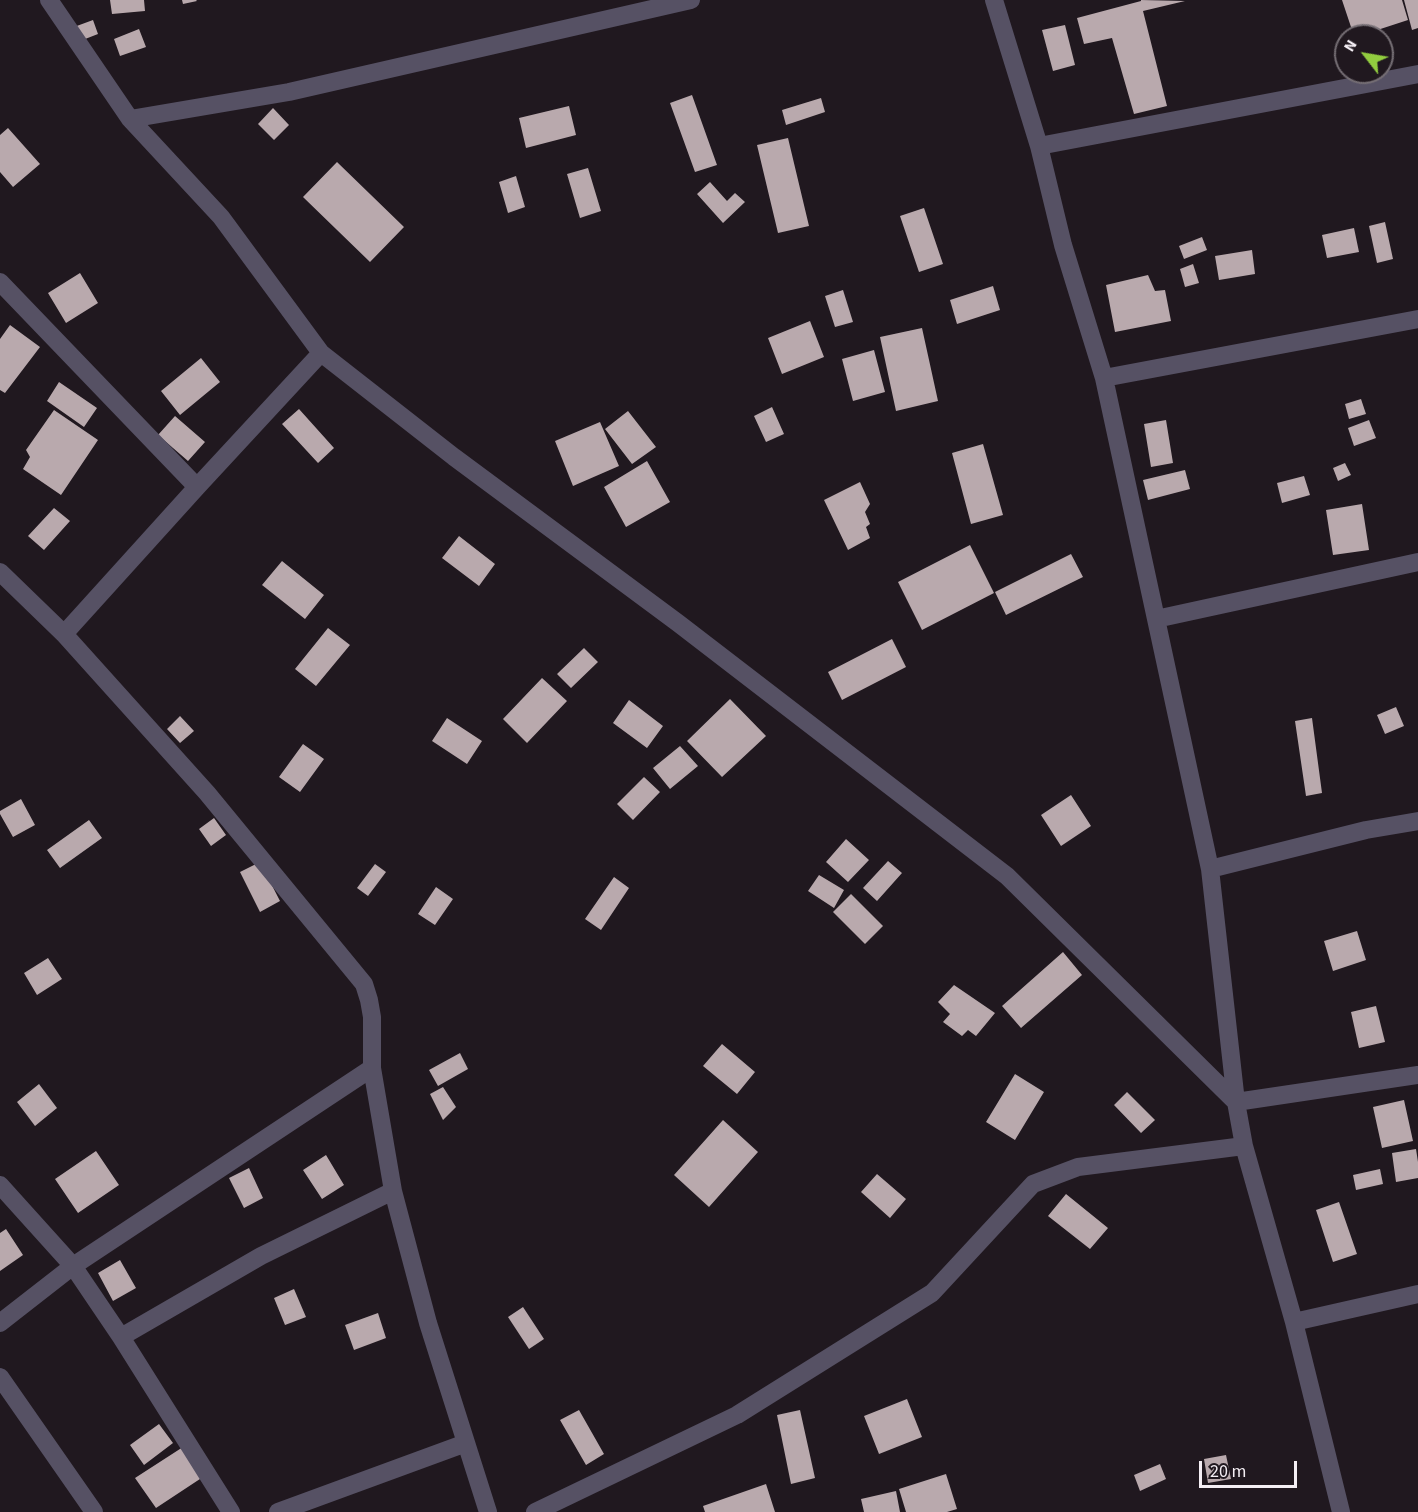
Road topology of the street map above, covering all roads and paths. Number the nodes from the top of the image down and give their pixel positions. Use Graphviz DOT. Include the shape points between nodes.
graph roads {
  1 [pos="49,0"];
  2 [pos="691,0"];
  3 [pos="994,0"];
  4 [pos="1418,74"];
  5 [pos="130,119"];
  6 [pos="1039,146"];
  7 [pos="0,282"];
  8 [pos="1418,320"];
  9 [pos="321,353"];
  10 [pos="1104,378"];
  11 [pos="196,487"];
  12 [pos="1418,562"];
  13 [pos="0,572"];
  14 [pos="1156,619"];
  15 [pos="64,634"];
  16 [pos="1418,821"];
  17 [pos="1210,869"];
  18 [pos="372,1068"];
  19 [pos="1418,1075"];
  20 [pos="1236,1102"];
  21 [pos="1244,1146"];
  22 [pos="0,1185"];
  23 [pos="393,1191"];
  24 [pos="73,1266"];
  25 [pos="1418,1294"];
  26 [pos="1294,1322"];
  27 [pos="0,1323"];
  28 [pos="121,1337"];
  29 [pos="0,1377"];
  30 [pos="466,1443"];
  31 [pos="94,1512"];
  32 [pos="231,1512"];
  33 [pos="278,1512"];
  34 [pos="488,1512"];
  35 [pos="535,1512"];
  36 [pos="1341,1512"];
  1 -- 5 [label="street"];
  2 -- 5 [label="street" via="289,93"];
  3 -- 6 [label="street"];
  4 -- 6 [label="street"];
  5 -- 9 [label="street" via="221,217"];
  6 -- 10 [label="street" via="1063,245"];
  7 -- 11 [label="street"];
  8 -- 10 [label="street"];
  9 -- 11 [label="street"];
  9 -- 20 [label="street" via="1007,876"];
  10 -- 14 [label="street"];
  11 -- 15 [label="street"];
  12 -- 14 [label="street"];
  13 -- 15 [label="street"];
  14 -- 17 [label="street"];
  15 -- 18 [label="street" via="207,793 364,984 372,1017"];
  16 -- 17 [label="street"];
  17 -- 20 [label="street"];
  18 -- 23 [label="street"];
  18 -- 24 [label="street"];
  19 -- 20 [label="street"];
  20 -- 21 [label="street"];
  21 -- 26 [label="street"];
  21 -- 35 [label="street" via="1078,1167 1033,1184 932,1293 737,1415"];
  22 -- 24 [label="street"];
  23 -- 28 [label="street" via="261,1256"];
  23 -- 30 [label="street" via="428,1323"];
  24 -- 27 [label="street"];
  24 -- 28 [label="street"];
  25 -- 26 [label="street"];
  26 -- 36 [label="street"];
  28 -- 32 [label="street"];
  29 -- 31 [label="street"];
  30 -- 33 [label="street"];
  30 -- 34 [label="street"];
}
